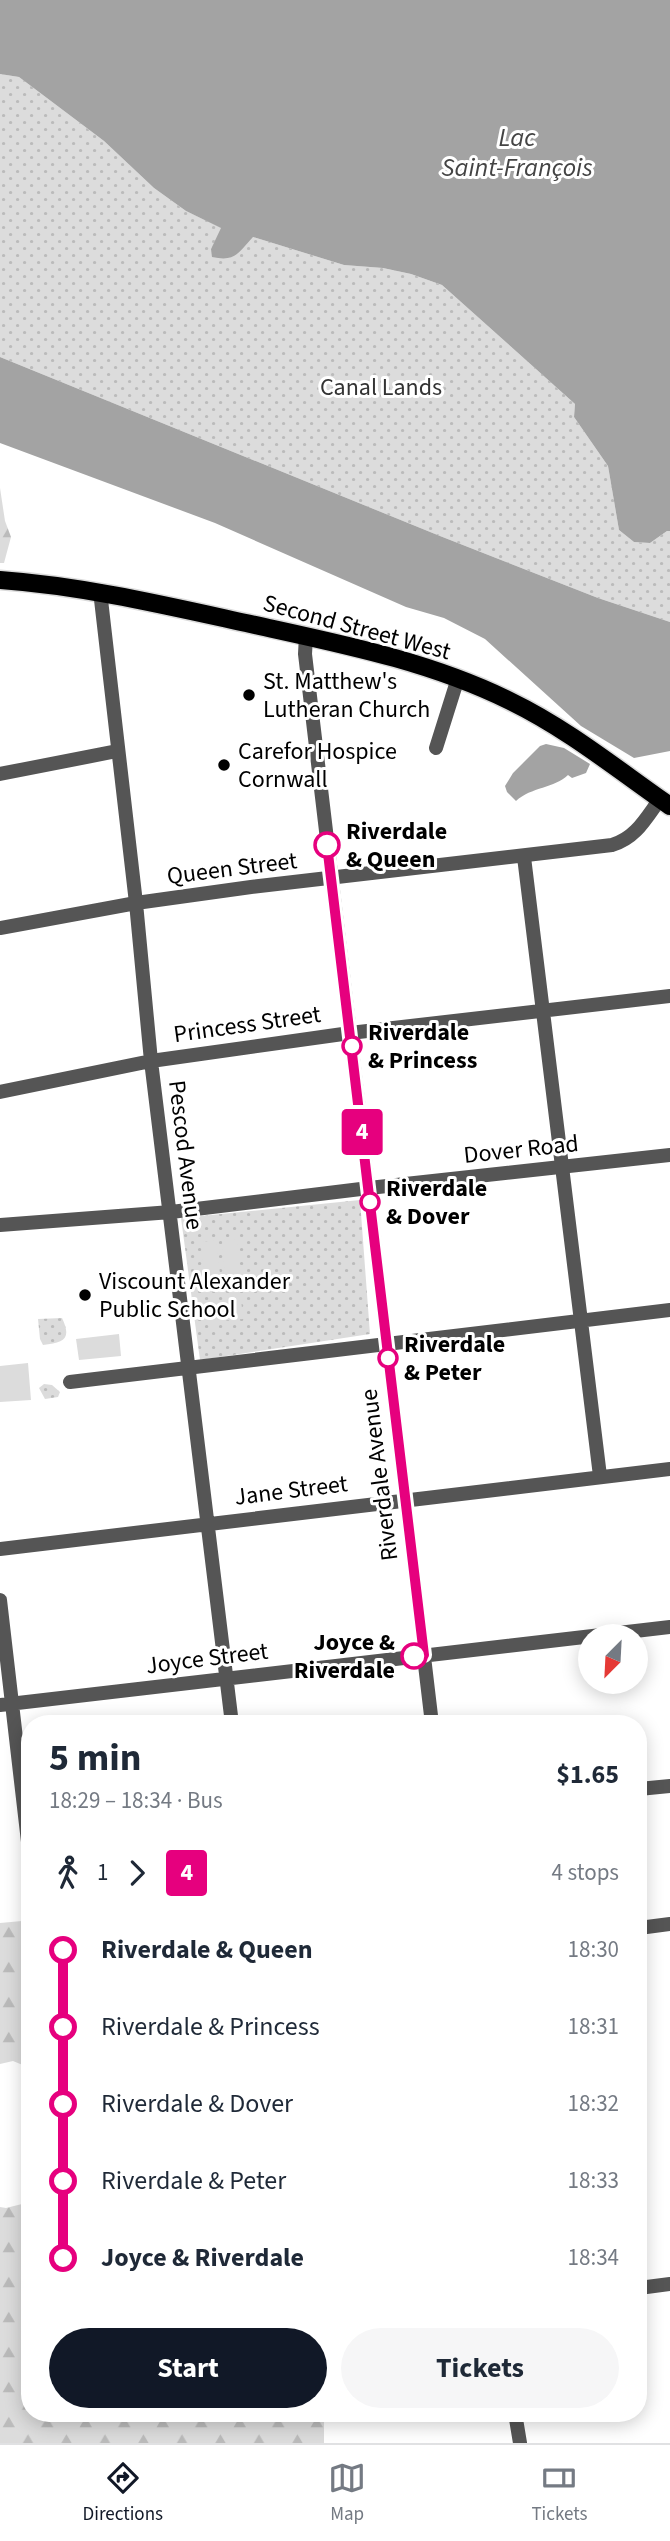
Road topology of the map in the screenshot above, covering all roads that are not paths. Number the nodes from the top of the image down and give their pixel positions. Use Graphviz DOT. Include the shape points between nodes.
graph roads {
  1 [pos="0,580"];
  2 [pos="100,592"];
  3 [pos="306,636"];
  4 [pos="458,678"];
  5 [pos="436,748"];
  6 [pos="117,751"];
  7 [pos="0,774"];
  8 [pos="665,803"];
  9 [pos="524,857"];
  10 [pos="331,879"];
  11 [pos="136,903"];
  12 [pos="0,928"];
  13 [pos="670,996"];
  14 [pos="542,1010"];
  15 [pos="350,1033"];
  16 [pos="151,1061"];
  17 [pos="0,1092"];
  18 [pos="670,1155"];
  19 [pos="561,1168"];
  20 [pos="369,1188"];
  21 [pos="171,1212"];
  22 [pos="0,1225"];
  23 [pos="670,1310"];
  24 [pos="582,1320"];
  25 [pos="386,1344"];
  26 [pos="189,1369"];
  27 [pos="70,1382"];
  28 [pos="670,1469"];
  29 [pos="600,1476"];
  30 [pos="404,1500"];
  31 [pos="209,1523"];
  32 [pos="0,1549"];
  33 [pos="0,1600"];
  34 [pos="670,1627"];
  35 [pos="424,1655"];
  36 [pos="227,1679"];
  37 [pos="5,1704"];
  38 [pos="231,1715"];
  39 [pos="431,1715"];
  40 [pos="21,1771"];
  41 [pos="670,1786"];
  42 [pos="647,1788"];
  43 [pos="670,1924"];
  44 [pos="647,1927"];
  45 [pos="670,2284"];
  46 [pos="647,2287"];
  47 [pos="516,2422"];
  48 [pos="520,2443"];
  1 -- 2 [label="main road, Second Street West"];
  2 -- 3 [label="main road, Second Street West"];
  2 -- 6 [label="street, Pescod Avenue"];
  3 -- 4 [label="main road, Second Street West"];
  3 -- 10 [label="street, Riverdale Avenue"];
  4 -- 5 [label="street"];
  4 -- 8 [label="main road, Second Street West" via="554,726"];
  6 -- 7 [label="street"];
  6 -- 11 [label="street, Pescod Avenue"];
  8 -- 9 [label="street, Queen Street" via="620,842"];
  9 -- 10 [label="street, Queen Street"];
  9 -- 14 [label="street"];
  10 -- 11 [label="street, Queen Street"];
  10 -- 15 [label="street, Riverdale Avenue"];
  11 -- 12 [label="street, Queen Street"];
  11 -- 16 [label="street, Pescod Avenue"];
  13 -- 14 [label="street, Princess Street"];
  14 -- 15 [label="street, Princess Street"];
  14 -- 19 [label="street"];
  15 -- 16 [label="street, Princess Street"];
  15 -- 20 [label="street, Riverdale Avenue"];
  16 -- 17 [label="street, Princess Street"];
  16 -- 21 [label="street, Pescod Avenue"];
  18 -- 19 [label="street, Dover Road"];
  19 -- 20 [label="street, Dover Road"];
  19 -- 24 [label="street"];
  20 -- 21 [label="street, Dover Road"];
  20 -- 25 [label="street, Riverdale Avenue"];
  21 -- 22 [label="street, Dover Road"];
  21 -- 26 [label="street, Pescod Avenue"];
  23 -- 24 [label="street"];
  24 -- 25 [label="street"];
  24 -- 29 [label="street"];
  25 -- 26 [label="street"];
  25 -- 30 [label="street, Riverdale Avenue"];
  26 -- 27 [label="street"];
  26 -- 31 [label="street, Pescod Avenue"];
  28 -- 29 [label="street, Jane Street"];
  29 -- 30 [label="street, Jane Street"];
  30 -- 31 [label="street, Jane Street"];
  30 -- 35 [label="street, Riverdale Avenue"];
  31 -- 32 [label="street, Jane Street"];
  31 -- 36 [label="street, Pescod Avenue"];
  33 -- 37 [label="street"];
  34 -- 35 [label="street, Joyce Street"];
  35 -- 36 [label="street, Joyce Street"];
  35 -- 39 [label="street, Riverdale Avenue"];
  36 -- 37 [label="street, Joyce Street"];
  36 -- 38 [label="street, Pescod Avenue"];
  37 -- 40 [label="street"];
  41 -- 42 [label="street"];
  43 -- 44 [label="street"];
  45 -- 46 [label="street"];
  47 -- 48 [label="street"];
}
